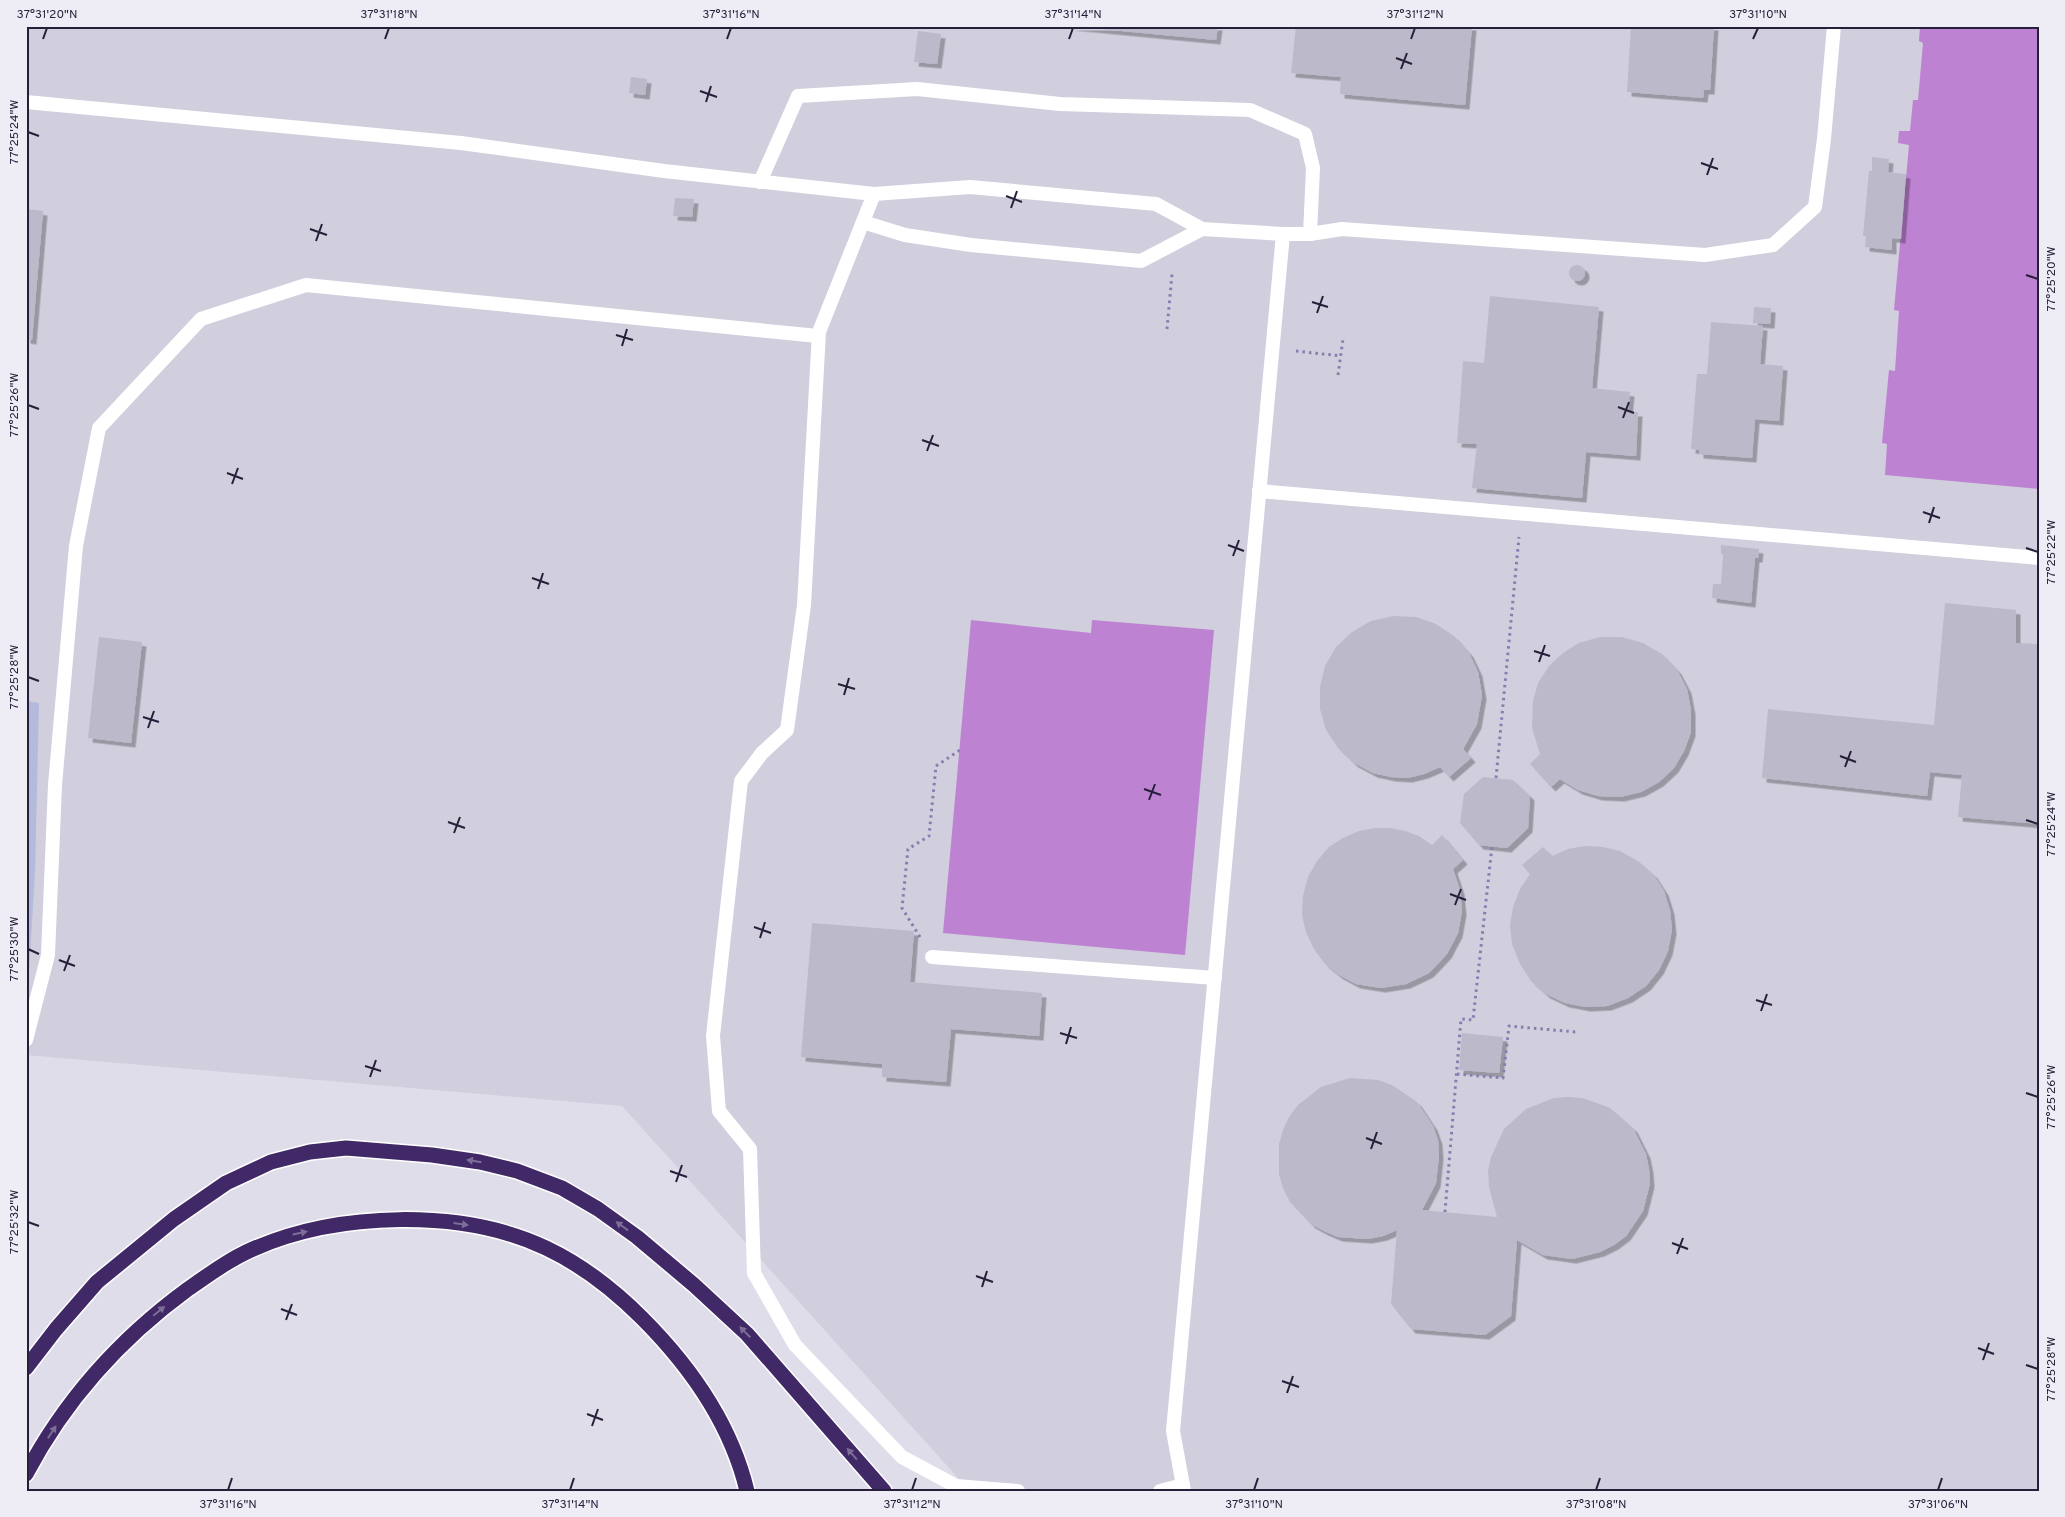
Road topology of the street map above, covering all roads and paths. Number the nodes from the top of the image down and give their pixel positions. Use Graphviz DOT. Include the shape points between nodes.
graph roads {
  1 [pos="1834,26"];
  2 [pos="26,102"];
  3 [pos="760,182"];
  4 [pos="874,194"];
  5 [pos="863,222"];
  6 [pos="1202,229"];
  7 [pos="1283,234"];
  8 [pos="1310,234"];
  9 [pos="1172,274"];
  10 [pos="1167,330"];
  11 [pos="818,336"];
  12 [pos="1343,339"];
  13 [pos="1272,349"];
  14 [pos="1340,356"];
  15 [pos="1338,375"];
  16 [pos="1259,491"];
  17 [pos="1521,513"];
  18 [pos="2039,558"];
  19 [pos="960,750"];
  20 [pos="1496,778"];
  21 [pos="1492,846"];
  22 [pos="932,957"];
  23 [pos="1214,978"];
  24 [pos="1576,1032"];
  25 [pos="26,1040"];
  26 [pos="1457,1074"];
  27 [pos="1445,1212"];
  28 [pos="26,1368"];
  29 [pos="26,1474"];
  30 [pos="1184,1488"];
  31 [pos="747,1491"];
  32 [pos="884,1491"];
  33 [pos="1018,1491"];
  34 [pos="1160,1491"];
  1 -- 8 [label="lane" via="1815,208 1773,245 1706,254 1342,229"];
  2 -- 3 [label="lane" via="461,143 664,172"];
  3 -- 4 [label="lane"];
  3 -- 8 [label="lane" via="798,96 917,89 1060,104 1250,110 1305,134 1314,168"];
  4 -- 5 [label="lane"];
  4 -- 6 [label="lane" via="970,187 1156,204"];
  5 -- 6 [label="lane" via="905,235 971,245 1141,261"];
  5 -- 11 [label="lane"];
  6 -- 7 [label="lane"];
  7 -- 8 [label="lane"];
  7 -- 13 [label="lane"];
  9 -- 10 [label="path"];
  11 -- 25 [label="lane" via="306,285 201,319 98,428 76,546 55,785 48,955"];
  11 -- 33 [label="lane" via="804,605 787,730 762,753 741,781 713,1036 718,1111 750,1149 754,1273 795,1345 902,1457 956,1486"];
  12 -- 14 [label="path"];
  13 -- 14 [label="path"];
  13 -- 16 [label="lane"];
  14 -- 15 [label="path"];
  16 -- 17 [label="lane"];
  16 -- 23 [label="lane"];
  17 -- 18 [label="lane"];
  17 -- 20 [label="path"];
  19 -- 22 [label="path" via="936,766 929,836 908,849 902,908"];
  21 -- 26 [label="path" via="1473,1020 1461,1019"];
  22 -- 23 [label="lane"];
  23 -- 30 [label="lane" via="1173,1431"];
  24 -- 26 [label="path" via="1509,1026 1503,1078"];
  26 -- 27 [label="path"];
  32 -- 28 [label="highway, one-way" via="747,1334 637,1237 562,1188 517,1171 432,1155 346,1148 310,1152 271,1162 226,1183 174,1219 97,1282"];
  29 -- 31 [label="highway, one-way" via="74,1398 118,1348 160,1310 208,1275 251,1250 290,1235 375,1220 426,1220 466,1224 545,1248 623,1298 658,1333 721,1420"];
  30 -- 34 [label="lane"];
}
